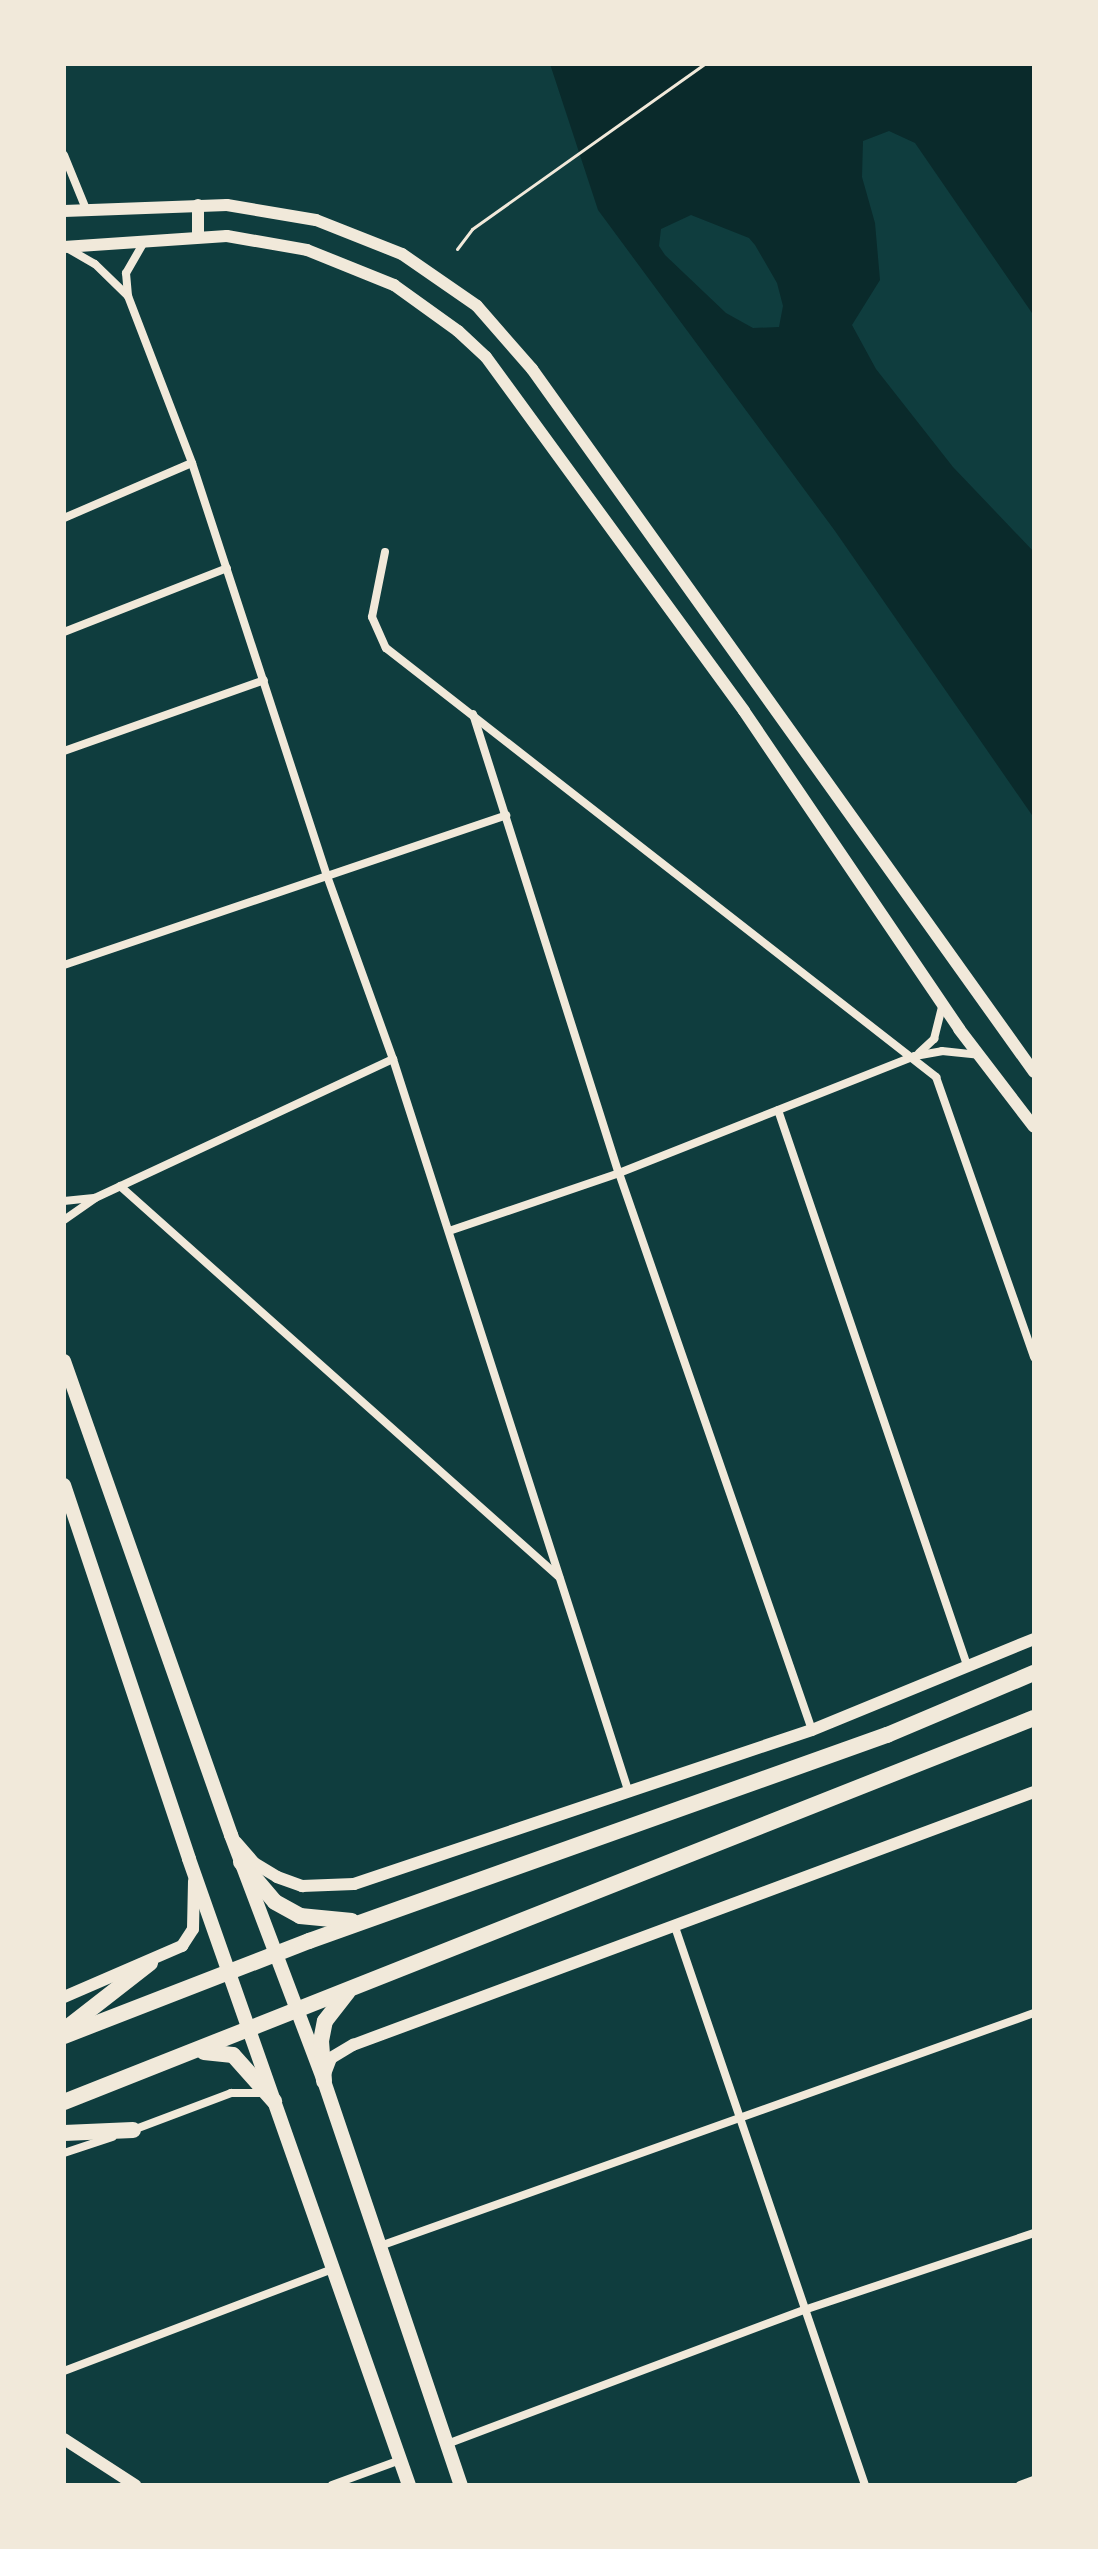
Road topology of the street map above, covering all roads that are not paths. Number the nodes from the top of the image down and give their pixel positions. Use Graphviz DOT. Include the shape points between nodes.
graph roads {
  1 [pos="64,155"];
  2 [pos="198,205"];
  3 [pos="86,209"];
  4 [pos="64,211"];
  5 [pos="198,236"];
  6 [pos="146,240"];
  7 [pos="64,247"];
  8 [pos="128,296"];
  9 [pos="192,463"];
  10 [pos="64,518"];
  11 [pos="385,552"];
  12 [pos="227,568"];
  13 [pos="64,632"];
  14 [pos="264,680"];
  15 [pos="473,714"];
  16 [pos="64,751"];
  17 [pos="506,815"];
  18 [pos="326,873"];
  19 [pos="64,965"];
  20 [pos="942,1002"];
  21 [pos="979,1055"];
  22 [pos="915,1056"];
  23 [pos="393,1059"];
  24 [pos="1034,1072"];
  25 [pos="778,1110"];
  26 [pos="1034,1127"];
  27 [pos="619,1173"];
  28 [pos="120,1186"];
  29 [pos="95,1198"];
  30 [pos="64,1201"];
  31 [pos="64,1220"];
  32 [pos="449,1231"];
  33 [pos="1034,1357"];
  34 [pos="64,1361"];
  35 [pos="64,1485"];
  36 [pos="560,1577"];
  37 [pos="1034,1639"];
  38 [pos="968,1669"];
  39 [pos="1034,1673"];
  40 [pos="1034,1718"];
  41 [pos="812,1730"];
  42 [pos="1034,1792"];
  43 [pos="629,1794"];
  44 [pos="229,1830"];
  45 [pos="241,1862"];
  46 [pos="193,1870"];
  47 [pos="385,1914"];
  48 [pos="675,1927"];
  49 [pos="276,1954"];
  50 [pos="150,1963"];
  51 [pos="228,1972"];
  52 [pos="361,1983"];
  53 [pos="64,1997"];
  54 [pos="297,2010"];
  55 [pos="1034,2013"];
  56 [pos="249,2029"];
  57 [pos="64,2030"];
  58 [pos="64,2036"];
  59 [pos="167,2061"];
  60 [pos="324,2081"];
  61 [pos="274,2101"];
  62 [pos="64,2102"];
  63 [pos="742,2117"];
  64 [pos="133,2130"];
  65 [pos="64,2133"];
  66 [pos="64,2153"];
  67 [pos="1034,2233"];
  68 [pos="380,2246"];
  69 [pos="333,2269"];
  70 [pos="807,2309"];
  71 [pos="64,2371"];
  72 [pos="64,2439"];
  73 [pos="447,2444"];
  74 [pos="400,2460"];
  75 [pos="1034,2480"];
  76 [pos="135,2485"];
  77 [pos="332,2485"];
  78 [pos="409,2485"];
  79 [pos="461,2485"];
  80 [pos="865,2485"];
  81 [pos="1020,2485"];
  1 -- 3 [label="street"];
  2 -- 3 [label="street"];
  2 -- 5 [label="street"];
  2 -- 24 [label="street" via="272,210 362,235 402,254 477,306 532,369"];
  3 -- 4 [label="street"];
  5 -- 6 [label="street"];
  5 -- 20 [label="street" via="270,242 354,266 417,300 486,357 744,711"];
  6 -- 7 [label="street"];
  6 -- 8 [label="street" via="130,261"];
  7 -- 8 [label="street" via="95,264"];
  8 -- 9 [label="street"];
  9 -- 10 [label="street"];
  9 -- 12 [label="street"];
  11 -- 15 [label="street" via="373,600 377,634 399,660"];
  12 -- 13 [label="street"];
  12 -- 14 [label="street"];
  14 -- 16 [label="street"];
  14 -- 18 [label="street"];
  15 -- 17 [label="street"];
  15 -- 22 [label="street" via="702,898"];
  17 -- 18 [label="street"];
  17 -- 27 [label="street"];
  18 -- 19 [label="street"];
  18 -- 23 [label="street"];
  20 -- 21 [label="street"];
  20 -- 22 [label="street" via="934,1039"];
  21 -- 22 [label="street" via="942,1051"];
  21 -- 26 [label="street"];
  22 -- 25 [label="street"];
  22 -- 33 [label="street" via="943,1091"];
  23 -- 28 [label="street"];
  23 -- 32 [label="street"];
  25 -- 27 [label="street"];
  25 -- 38 [label="street"];
  27 -- 32 [label="street"];
  27 -- 41 [label="street"];
  28 -- 29 [label="street"];
  28 -- 36 [label="street"];
  29 -- 30 [label="street"];
  29 -- 31 [label="street"];
  32 -- 36 [label="street"];
  34 -- 44 [label="main road"];
  35 -- 46 [label="main road"];
  36 -- 43 [label="street"];
  37 -- 38 [label="street"];
  38 -- 41 [label="street"];
  39 -- 47 [label="main road" via="777,1776"];
  40 -- 52 [label="main road"];
  41 -- 43 [label="street"];
  42 -- 48 [label="street"];
  43 -- 44 [label="street" via="339,1886 302,1886 277,1877 254,1863"];
  44 -- 45 [label="main road"];
  45 -- 47 [label="main road" via="275,1902 300,1916 326,1921"];
  45 -- 49 [label="main road"];
  46 -- 50 [label="street" via="195,1912 189,1938 170,1955"];
  46 -- 51 [label="main road"];
  47 -- 49 [label="main road"];
  48 -- 60 [label="street" via="340,2050 326,2067"];
  48 -- 63 [label="street"];
  49 -- 51 [label="main road"];
  49 -- 54 [label="main road"];
  50 -- 53 [label="street"];
  50 -- 57 [label="main road"];
  51 -- 56 [label="main road"];
  51 -- 58 [label="main road"];
  52 -- 54 [label="main road"];
  52 -- 60 [label="main road" via="336,2002 325,2021"];
  54 -- 56 [label="main road"];
  54 -- 60 [label="main road"];
  55 -- 63 [label="street"];
  56 -- 59 [label="main road"];
  56 -- 61 [label="main road"];
  59 -- 61 [label="main road" via="200,2052 233,2055"];
  59 -- 62 [label="main road"];
  60 -- 68 [label="main road"];
  61 -- 64 [label="street" via="258,2091 231,2093"];
  61 -- 69 [label="main road"];
  63 -- 68 [label="street"];
  63 -- 70 [label="street"];
  64 -- 65 [label="main road"];
  64 -- 66 [label="street"];
  67 -- 70 [label="street"];
  68 -- 73 [label="main road"];
  69 -- 71 [label="street"];
  69 -- 74 [label="main road"];
  70 -- 73 [label="street"];
  70 -- 80 [label="street"];
  72 -- 76 [label="street"];
  73 -- 79 [label="main road"];
  74 -- 77 [label="street"];
  74 -- 78 [label="main road"];
  75 -- 81 [label="street"];
}
